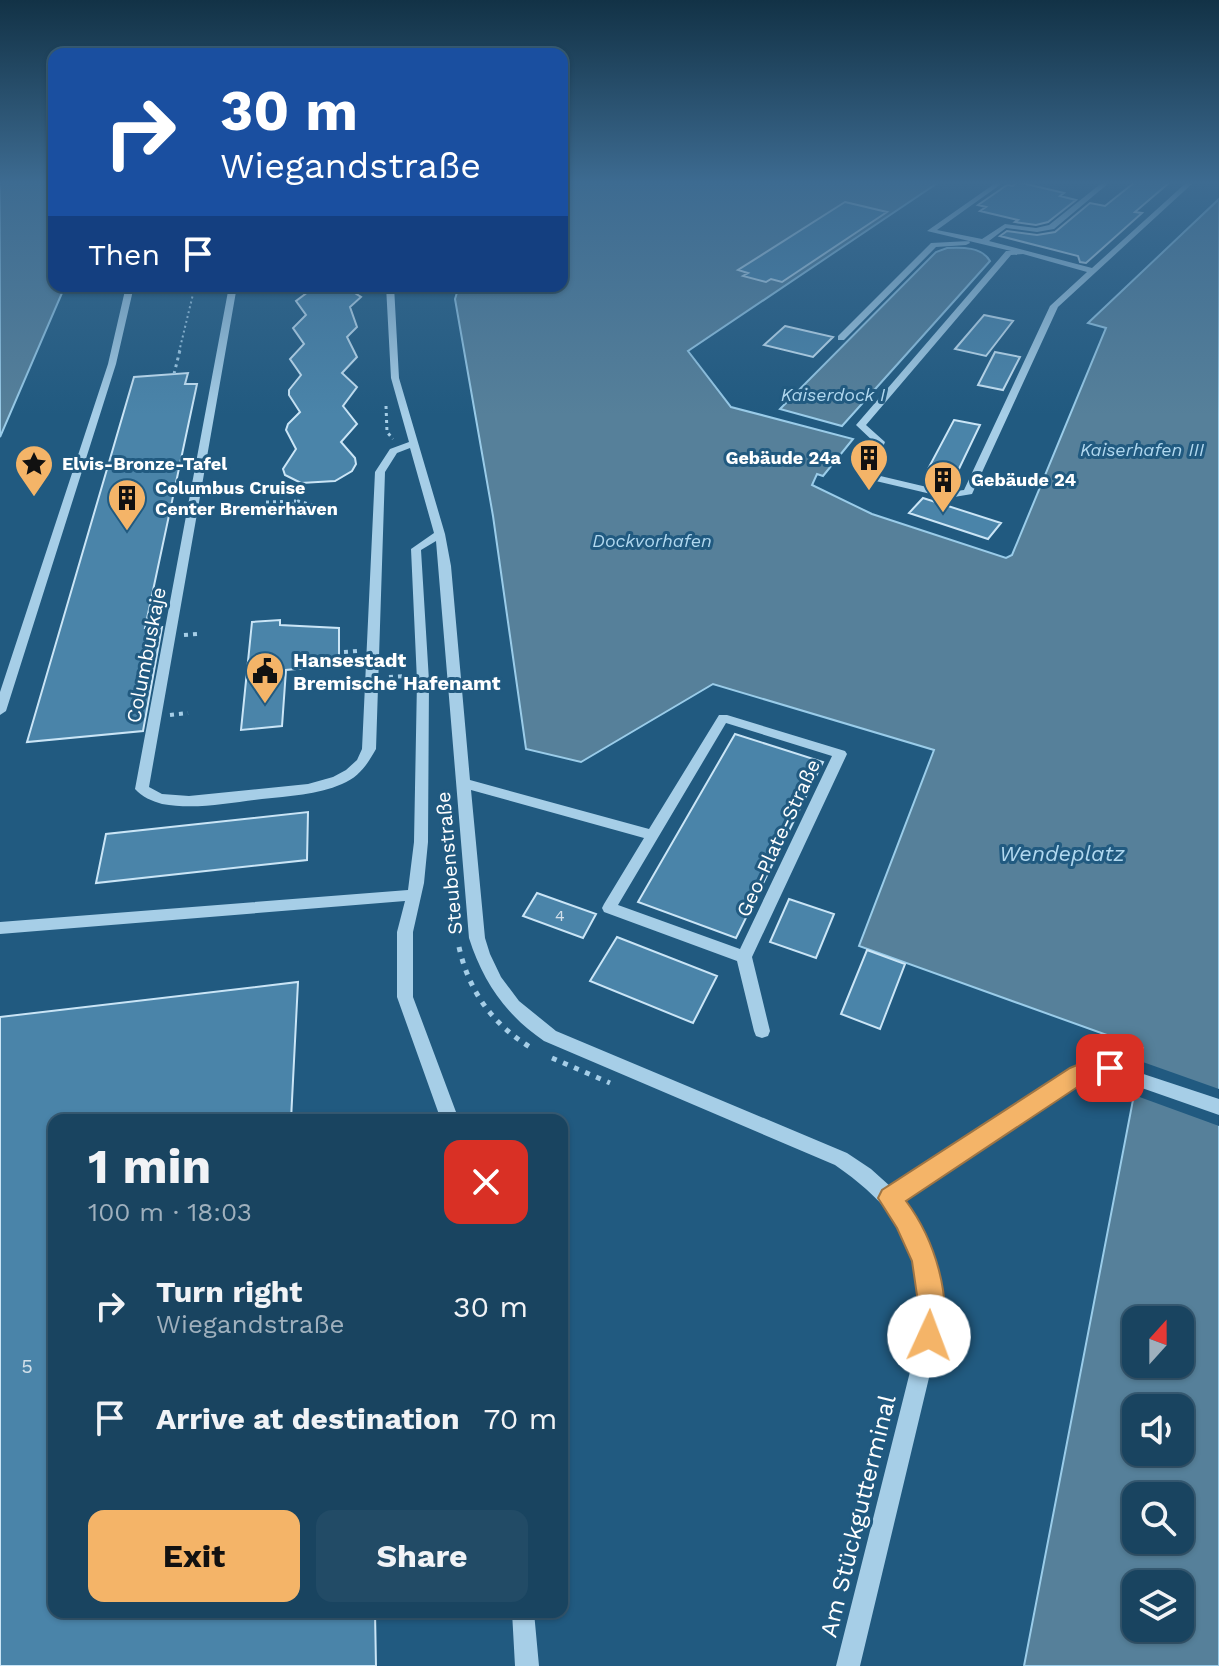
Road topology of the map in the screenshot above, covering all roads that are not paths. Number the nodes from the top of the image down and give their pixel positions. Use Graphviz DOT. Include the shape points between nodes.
graph roads {
  1 [pos="919,260"];
  2 [pos="1008,260"];
  3 [pos="1047,260"];
  4 [pos="1106,260"];
  5 [pos="1094,271"];
  6 [pos="129,292"];
  7 [pos="232,292"];
  8 [pos="390,292"];
  9 [pos="841,338"];
  10 [pos="415,443"];
  11 [pos="440,534"];
  12 [pos="0,711"];
  13 [pos="464,783"];
  14 [pos="653,835"];
  15 [pos="413,895"];
  16 [pos="0,928"];
  17 [pos="744,957"];
  18 [pos="762,1031"];
  19 [pos="1219,1107"];
  20 [pos="448,1114"];
  21 [pos="890,1198"];
  22 [pos="523,1618"];
  23 [pos="527,1666"];
  24 [pos="848,1666"];
  1 -- 9 [label="street"];
  2 -- 5 [label="street" via="861,425 880,442 867,476 948,495 968,492 1054,306"];
  3 -- 5 [label="street"];
  4 -- 5 [label="street"];
  6 -- 12 [label="street" via="112,364"];
  7 -- 10 [label="street, Columbuskaje" via="142,789 160,799 198,801 312,789 357,768 369,749 380,472 393,451"];
  8 -- 10 [label="street, Steubenstraße" via="395,378"];
  10 -- 11 [label="street, Steubenstraße"];
  11 -- 13 [label="street, Steubenstraße"];
  11 -- 15 [label="street" via="416,549 423,681 421,842"];
  13 -- 14 [label="street"];
  13 -- 21 [label="street, Steubenstraße" via="477,938 494,983 527,1022 575,1048 841,1159 867,1174"];
  14 -- 17 [label="street, Geo-Plate-Straße" via="609,908"];
  14 -- 17 [label="street, Geo-Plate-Straße" via="723,718 840,754"];
  15 -- 16 [label="street"];
  15 -- 20 [label="street" via="405,932 405,997"];
  17 -- 18 [label="street"];
  19 -- 21 [label="street" via="1098,1066"];
  21 -- 24 [label="street, Am Stückgutterminal" via="922,1252 932,1309"];
  22 -- 23 [label="street"];
}
